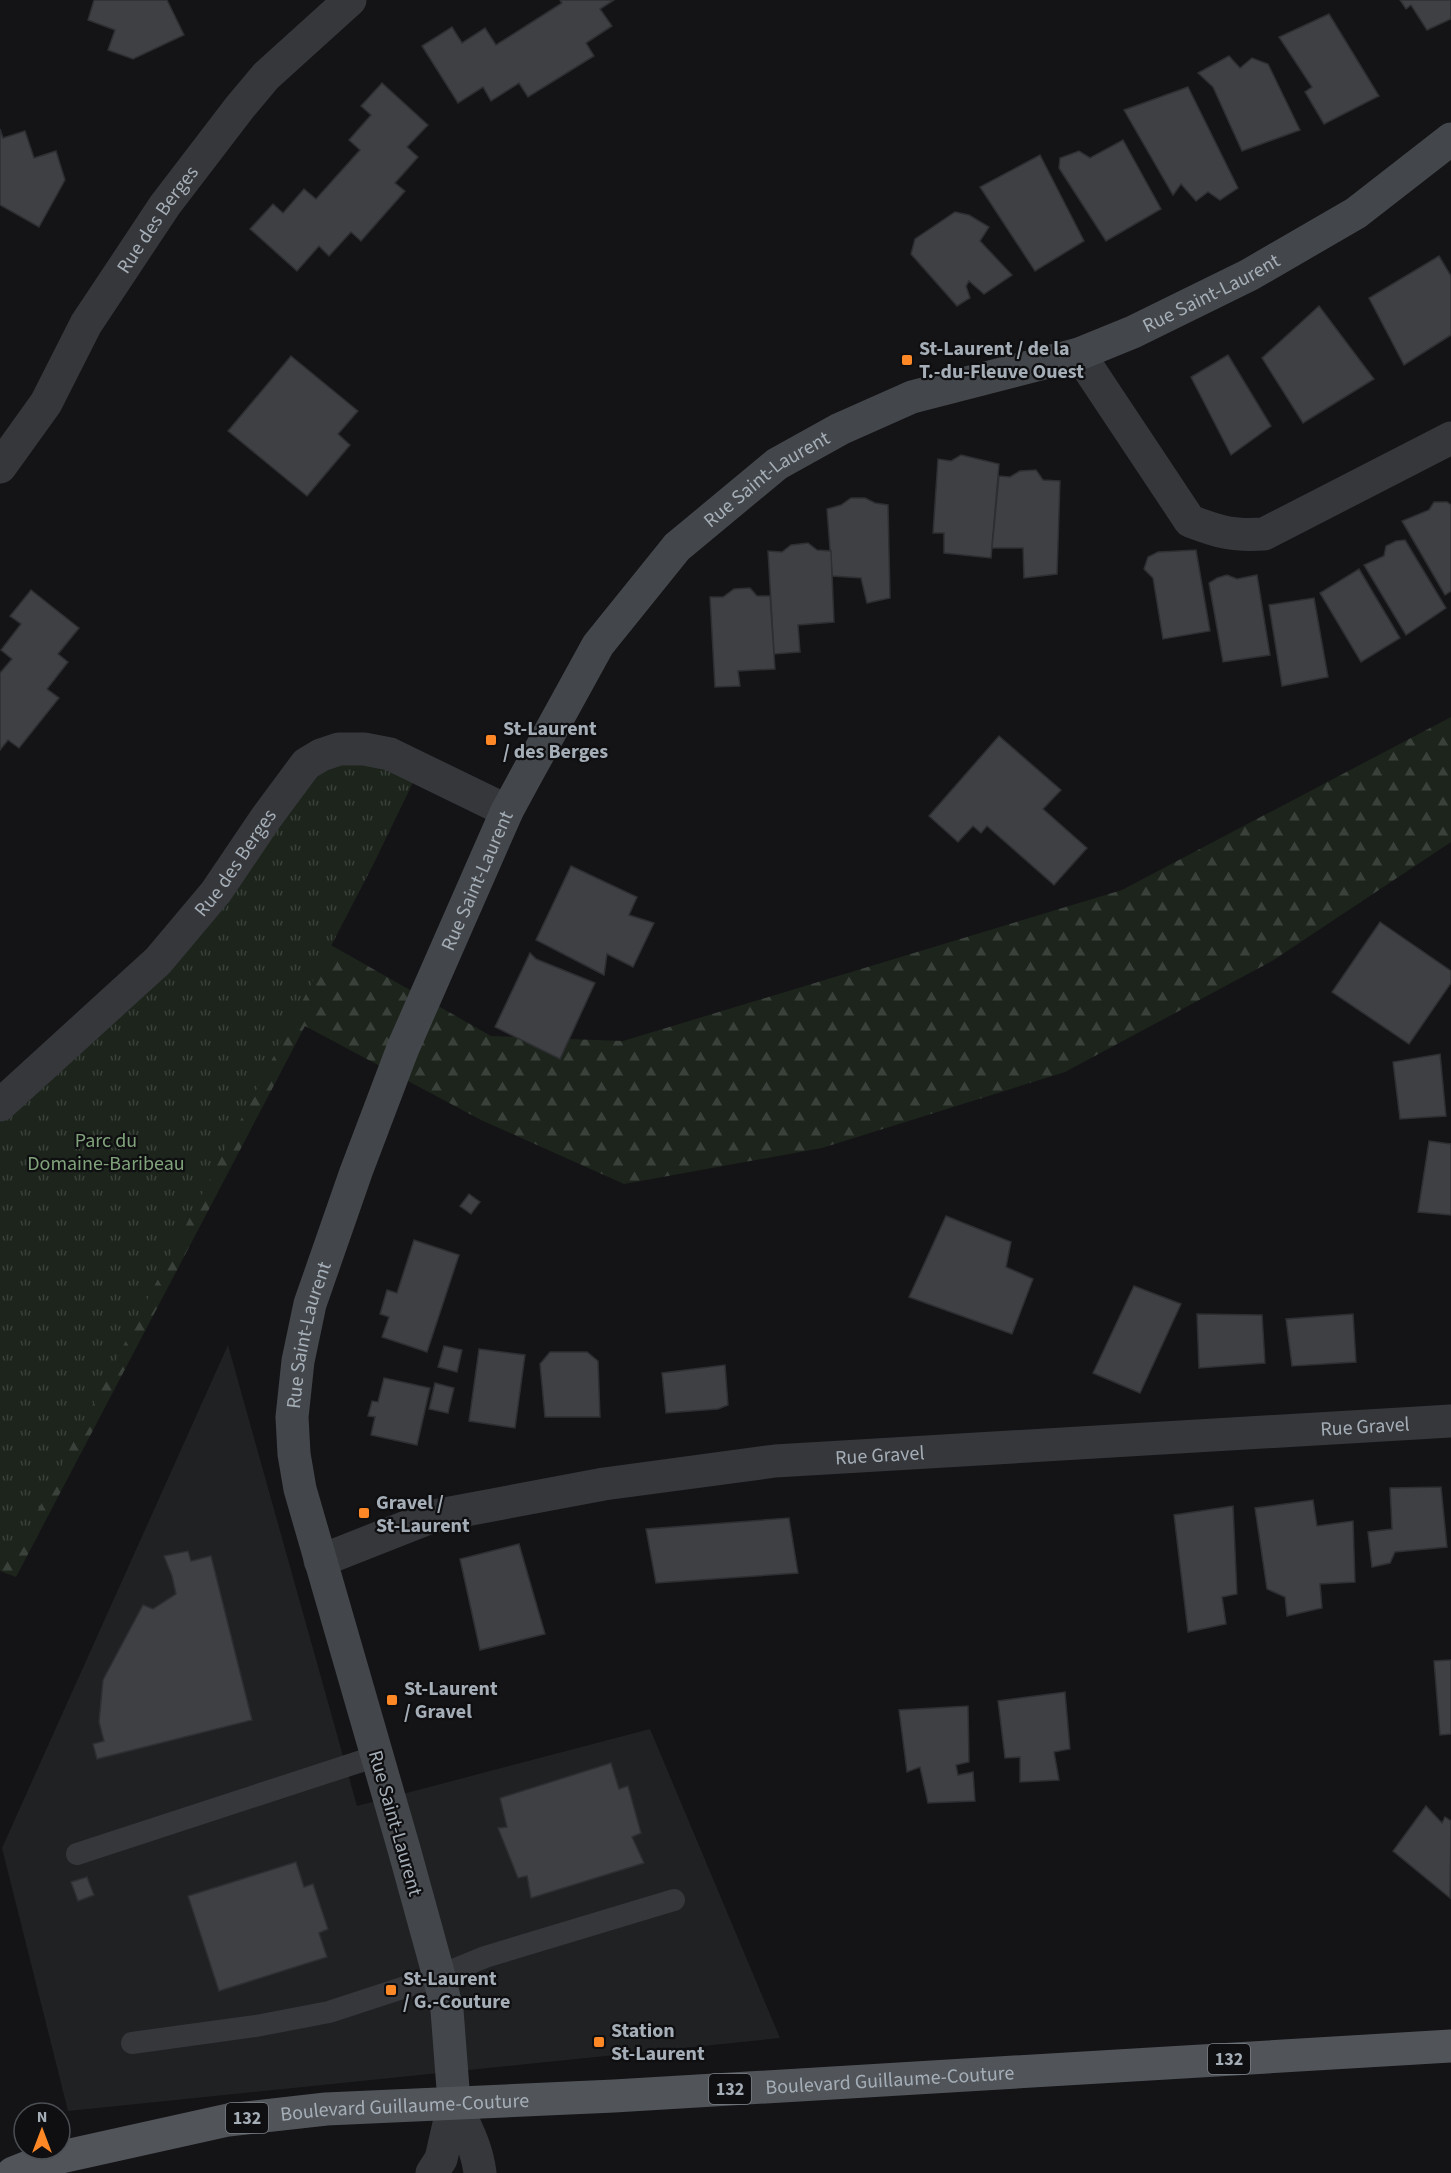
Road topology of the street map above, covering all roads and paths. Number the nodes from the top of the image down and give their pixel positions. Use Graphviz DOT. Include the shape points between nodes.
graph roads {
  1 [pos="350,0"];
  2 [pos="1451,139"];
  3 [pos="1079,354"];
  4 [pos="1451,438"];
  5 [pos="0,467"];
  6 [pos="507,811"];
  7 [pos="0,1105"];
  8 [pos="1451,1421"];
  9 [pos="320,1561"];
  10 [pos="377,1756"];
  11 [pos="77,1854"];
  12 [pos="674,1900"];
  13 [pos="439,1976"];
  14 [pos="132,2043"];
  15 [pos="1451,2046"];
  16 [pos="454,2102"];
  17 [pos="13,2173"];
  18 [pos="432,2173"];
  19 [pos="480,2173"];
  1 -- 5 [label="street, Rue des Berges" via="266,76 165,205 86,324 46,403"];
  2 -- 3 [label="street, Rue Saint-Laurent" via="1356,213 1249,275"];
  3 -- 4 [label="street" via="1190,520 1218,532 1240,536 1264,534"];
  3 -- 6 [label="street, Rue Saint-Laurent" via="912,397 840,429 777,464 676,547 598,645"];
  6 -- 7 [label="street, Rue des Berges" via="390,754 339,748 321,755 306,764 216,892 158,961"];
  6 -- 9 [label="street, Rue Saint-Laurent" via="403,1048 310,1304 298,1361 292,1426 300,1489"];
  8 -- 9 [label="street, Rue Gravel" via="775,1461 604,1484 434,1516"];
  9 -- 10 [label="street, Rue Saint-Laurent"];
  10 -- 11 [label="lane"];
  10 -- 13 [label="street, Rue Saint-Laurent"];
  12 -- 13 [label="lane" via="485,1957"];
  13 -- 14 [label="lane" via="329,2012"];
  13 -- 16 [label="street, Rue Saint-Laurent" via="447,2010"];
  15 -- 16 [label="main road, Boulevard Guillaume-Couture / 132"];
  16 -- 17 [label="main road, Boulevard Guillaume-Couture / 132" via="326,2109 228,2120 43,2161"];
  16 -- 18 [label="street" via="441,2159"];
  16 -- 19 [label="street" via="473,2142"];
}
